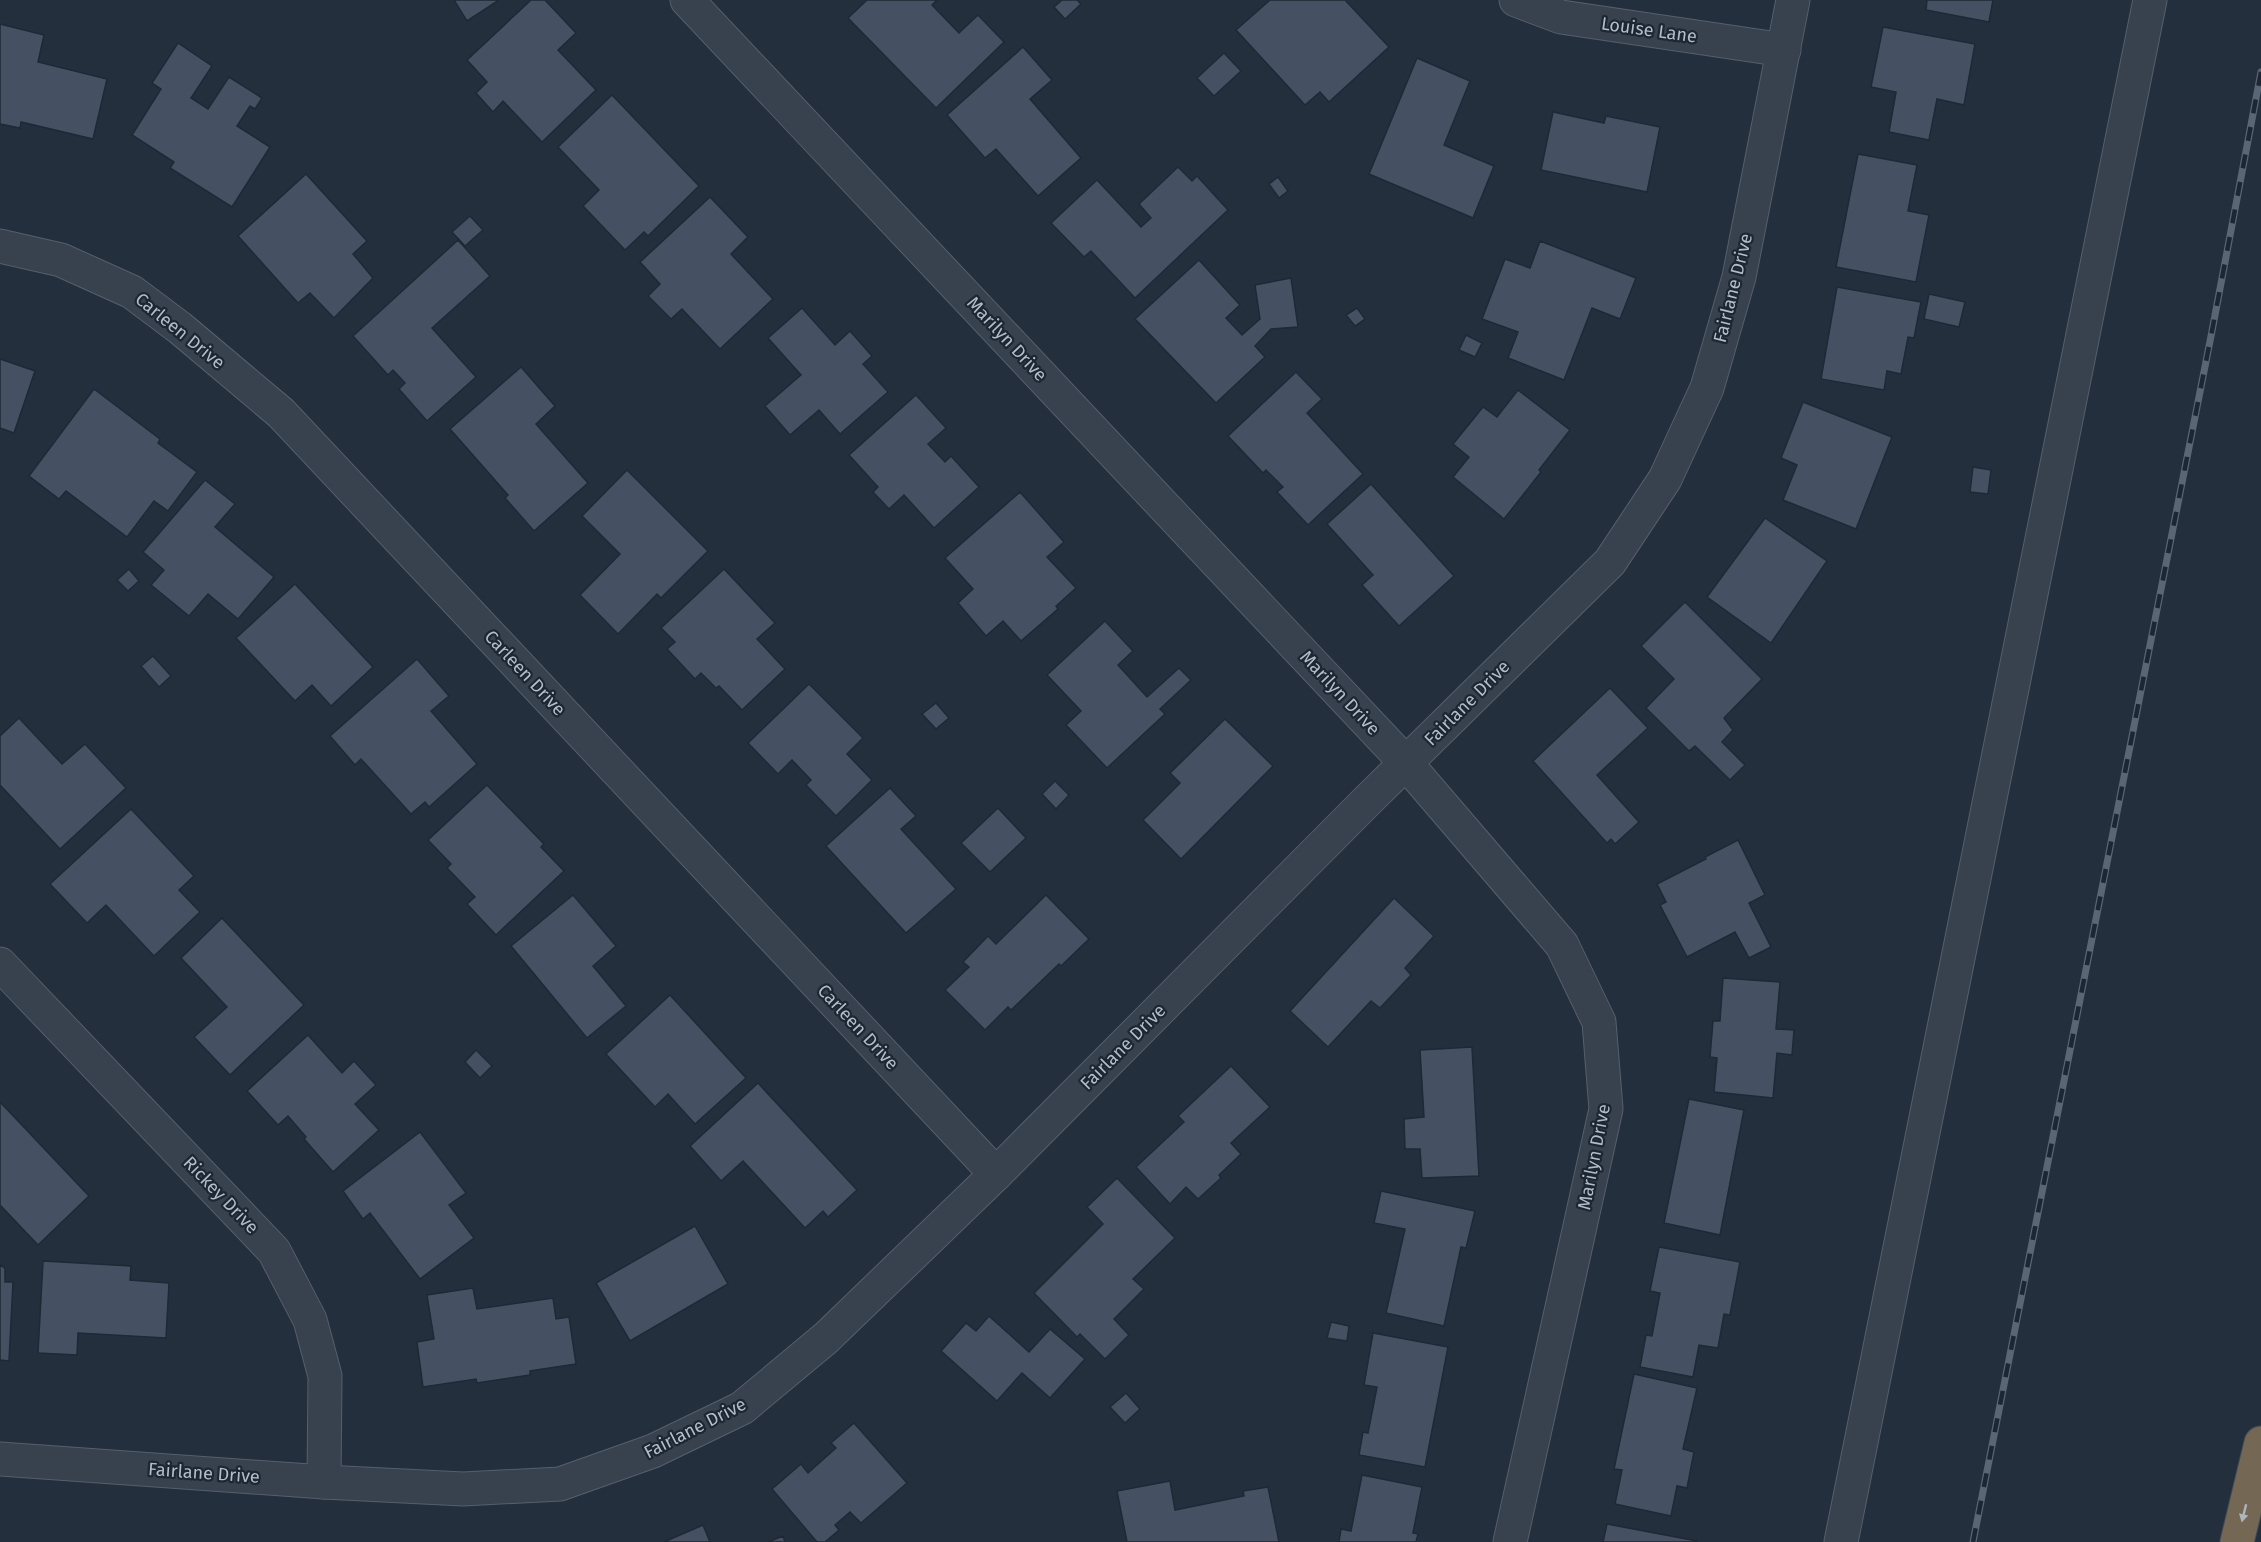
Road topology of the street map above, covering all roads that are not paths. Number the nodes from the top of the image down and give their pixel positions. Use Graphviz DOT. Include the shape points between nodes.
graph roads {
  1 [pos="687,0"];
  2 [pos="1516,0"];
  3 [pos="1793,0"];
  4 [pos="2150,0"];
  5 [pos="1784,50"];
  6 [pos="0,246"];
  7 [pos="1406,763"];
  8 [pos="0,964"];
  9 [pos="996,1174"];
  10 [pos="2261,1443"];
  11 [pos="0,1459"];
  12 [pos="324,1482"];
  13 [pos="1510,1542"];
  14 [pos="1841,1542"];
  15 [pos="2237,1542"];
  1 -- 7 [label="street, Marilyn Drive"];
  2 -- 5 [label="street, Louise Lane" via="1561,17"];
  3 -- 5 [label="street, Fairlane Drive"];
  4 -- 14 [label="street"];
  5 -- 7 [label="street, Fairlane Drive" via="1739,277 1707,388 1665,479 1610,562"];
  6 -- 9 [label="street, Carleen Drive" via="61,260 132,292 281,413"];
  7 -- 9 [label="street, Fairlane Drive"];
  7 -- 13 [label="street, Marilyn Drive" via="1562,945 1599,1022 1606,1109"];
  8 -- 12 [label="street, Rickey Drive" via="274,1251 310,1320 325,1376"];
  9 -- 12 [label="street, Fairlane Drive" via="826,1338 742,1408 653,1451 560,1484 463,1490"];
  10 -- 15 [label="highway, one-way"];
  11 -- 12 [label="street, Fairlane Drive"];
}
